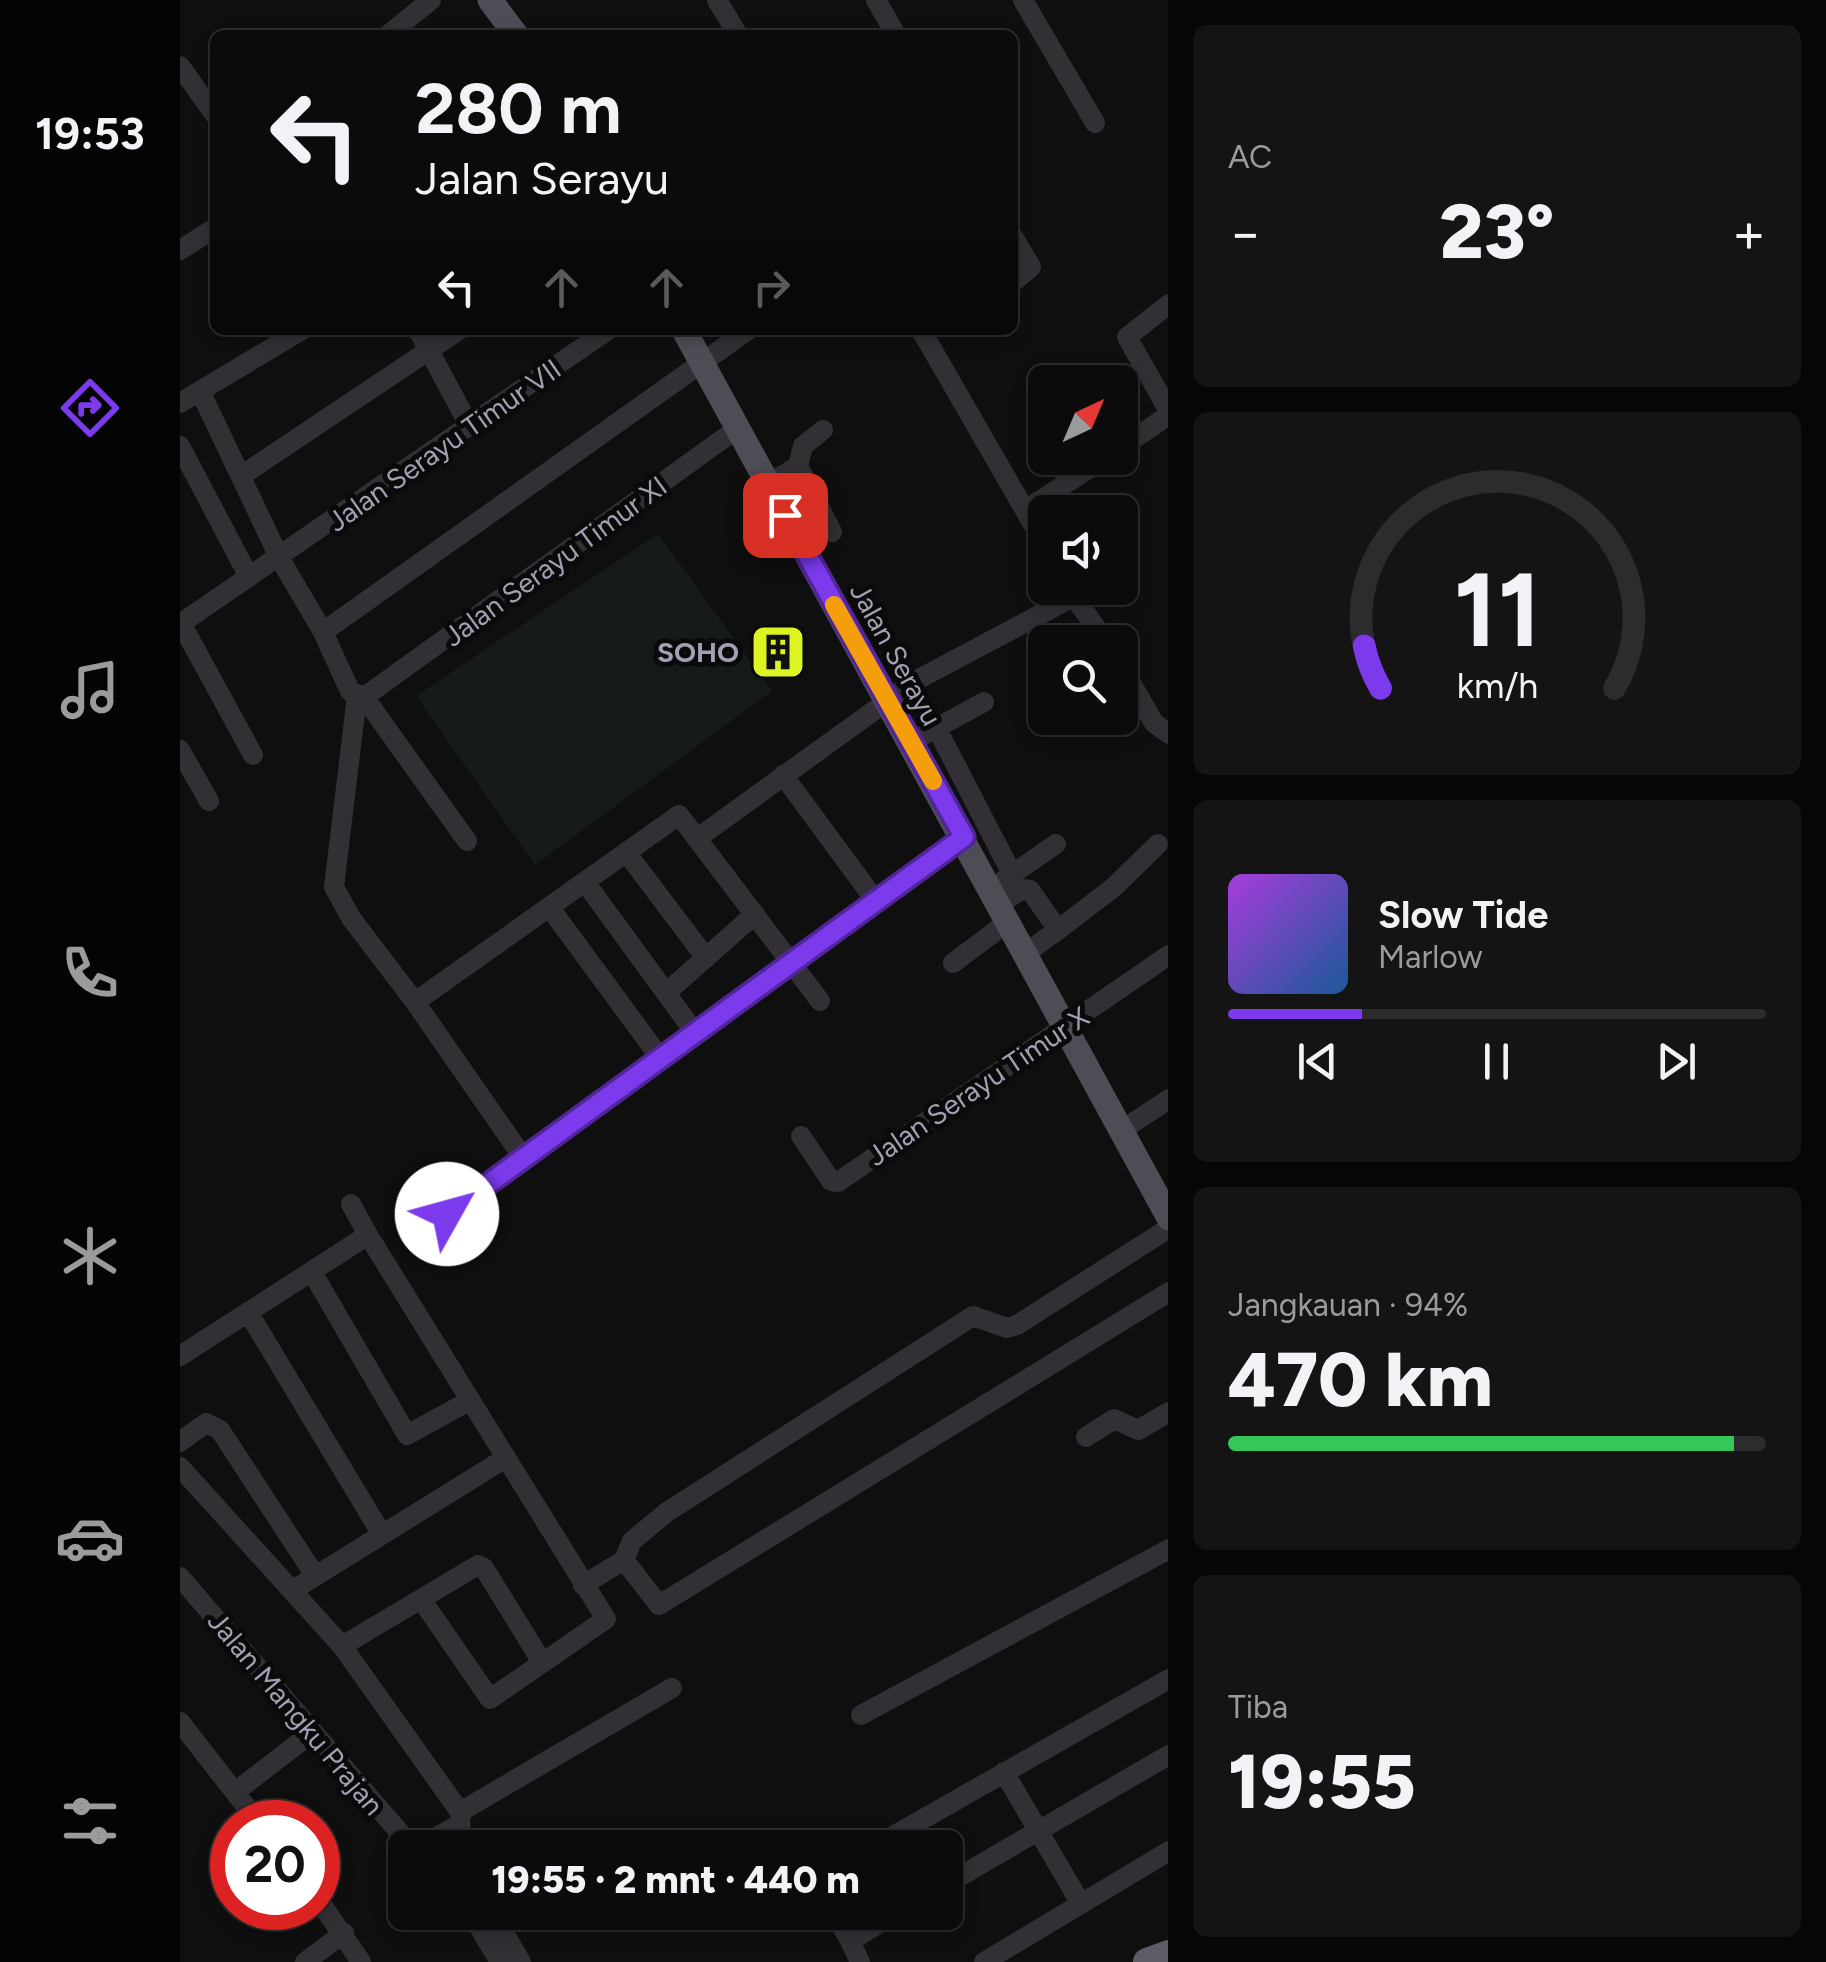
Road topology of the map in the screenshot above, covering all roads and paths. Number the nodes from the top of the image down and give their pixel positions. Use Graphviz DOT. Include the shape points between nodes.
graph roads {
  1 [pos="431,0"];
  2 [pos="490,0"];
  3 [pos="717,0"];
  4 [pos="876,0"];
  5 [pos="1024,0"];
  6 [pos="394,30"];
  7 [pos="512,30"];
  8 [pos="735,30"];
  9 [pos="893,30"];
  10 [pos="180,66"];
  11 [pos="209,89"];
  12 [pos="1095,123"];
  13 [pos="210,231"];
  14 [pos="1018,245"];
  15 [pos="180,250"];
  16 [pos="1018,279"];
  17 [pos="1168,304"];
  18 [pos="294,335"];
  19 [pos="421,335"];
  20 [pos="452,335"];
  21 [pos="601,335"];
  22 [pos="687,335"];
  23 [pos="741,335"];
  24 [pos="932,335"];
  25 [pos="429,350"];
  26 [pos="703,363"];
  27 [pos="200,390"];
  28 [pos="180,402"];
  29 [pos="1168,413"];
  30 [pos="470,427"];
  31 [pos="738,428"];
  32 [pos="823,430"];
  33 [pos="1138,435"];
  34 [pos="180,446"];
  35 [pos="798,466"];
  36 [pos="1074,475"];
  37 [pos="241,476"];
  38 [pos="768,484"];
  39 [pos="1047,495"];
  40 [pos="1028,509"];
  41 [pos="832,532"];
  42 [pos="280,559"];
  43 [pos="249,577"];
  44 [pos="1049,605"];
  45 [pos="181,624"];
  46 [pos="323,632"];
  47 [pos="1138,695"];
  48 [pos="364,696"];
  49 [pos="886,700"];
  50 [pos="984,702"];
  51 [pos="936,728"];
  52 [pos="1168,734"];
  53 [pos="911,742"];
  54 [pos="180,750"];
  55 [pos="253,755"];
  56 [pos="783,775"];
  57 [pos="209,801"];
  58 [pos="699,837"];
  59 [pos="964,837"];
  60 [pos="466,841"];
  61 [pos="1056,844"];
  62 [pos="1158,844"];
  63 [pos="626,852"];
  64 [pos="585,882"];
  65 [pos="1003,897"];
  66 [pos="875,900"];
  67 [pos="550,908"];
  68 [pos="755,914"];
  69 [pos="1058,930"];
  70 [pos="1027,952"];
  71 [pos="1168,955"];
  72 [pos="706,958"];
  73 [pos="790,961"];
  74 [pos="953,963"];
  75 [pos="666,992"];
  76 [pos="820,1001"];
  77 [pos="415,1002"];
  78 [pos="1066,1026"];
  79 [pos="695,1033"];
  80 [pos="661,1059"];
  81 [pos="1168,1098"];
  82 [pos="1122,1130"];
  83 [pos="801,1136"];
  84 [pos="522,1156"];
  85 [pos="351,1204"];
  86 [pos="447,1214"];
  87 [pos="1168,1218"];
  88 [pos="1168,1228"];
  89 [pos="368,1235"];
  90 [pos="312,1272"];
  91 [pos="1168,1292"];
  92 [pos="248,1312"];
  93 [pos="180,1356"];
  94 [pos="469,1401"];
  95 [pos="1168,1412"];
  96 [pos="1086,1437"];
  97 [pos="180,1442"];
  98 [pos="504,1459"];
  99 [pos="180,1467"];
  100 [pos="382,1532"];
  101 [pos="1168,1548"];
  102 [pos="624,1560"];
  103 [pos="314,1574"];
  104 [pos="180,1577"];
  105 [pos="583,1585"];
  106 [pos="293,1590"];
  107 [pos="421,1599"];
  108 [pos="342,1646"];
  109 [pos="542,1662"];
  110 [pos="1168,1680"];
  111 [pos="672,1688"];
  112 [pos="861,1715"];
  113 [pos="180,1722"];
  114 [pos="313,1732"];
  115 [pos="1168,1756"];
  116 [pos="1004,1772"];
  117 [pos="235,1792"];
  118 [pos="241,1800"];
  119 [pos="459,1819"];
  120 [pos="399,1830"];
  121 [pos="442,1830"];
  122 [pos="460,1830"];
  123 [pos="903,1830"];
  124 [pos="1037,1830"];
  125 [pos="1168,1852"];
  126 [pos="963,1874"];
  127 [pos="1081,1904"];
  128 [pos="340,1928"];
  129 [pos="481,1930"];
  130 [pos="502,1930"];
  131 [pos="844,1930"];
  132 [pos="868,1930"];
  133 [pos="344,1933"];
  134 [pos="850,1941"];
  135 [pos="1168,1954"];
  136 [pos="305,1962"];
  137 [pos="361,1962"];
  138 [pos="500,1962"];
  139 [pos="521,1962"];
  140 [pos="860,1962"];
  141 [pos="984,1962"];
  142 [pos="1147,1962"];
  1 -- 6 [label="street"];
  2 -- 7 [label="main road"];
  3 -- 8 [label="street"];
  4 -- 9 [label="street"];
  5 -- 12 [label="street"];
  10 -- 11 [label="street"];
  13 -- 15 [label="street"];
  14 -- 16 [label="street" via="1031,267"];
  17 -- 29 [label="street" via="1126,337"];
  18 -- 27 [label="street"];
  19 -- 25 [label="street"];
  20 -- 25 [label="street"];
  21 -- 30 [label="street, Jalan Serayu Timur VII"];
  22 -- 26 [label="main road, Jalan Serayu"];
  23 -- 26 [label="street"];
  24 -- 40 [label="street"];
  25 -- 30 [label="street"];
  25 -- 37 [label="street"];
  26 -- 31 [label="main road, Jalan Serayu"];
  26 -- 46 [label="street"];
  27 -- 28 [label="street"];
  27 -- 37 [label="street"];
  29 -- 33 [label="street"];
  30 -- 42 [label="street, Jalan Serayu Timur VII"];
  31 -- 38 [label="main road, Jalan Serayu"];
  31 -- 48 [label="street, Jalan Serayu Timur XI"];
  32 -- 35 [label="street" via="803,446"];
  34 -- 43 [label="street"];
  35 -- 38 [label="street"];
  35 -- 41 [label="street"];
  36 -- 39 [label="street"];
  37 -- 42 [label="street"];
  38 -- 49 [label="main road, Jalan Serayu"];
  42 -- 43 [label="street, Jalan Serayu Timur VII"];
  42 -- 46 [label="street"];
  43 -- 45 [label="street, Jalan Serayu Timur VII"];
  44 -- 49 [label="street"];
  45 -- 55 [label="street"];
  46 -- 48 [label="street"];
  47 -- 52 [label="street"];
  48 -- 60 [label="street"];
  48 -- 77 [label="street" via="334,888"];
  49 -- 53 [label="main road, Jalan Serayu"];
  49 -- 56 [label="street"];
  50 -- 51 [label="street"];
  51 -- 53 [label="street"];
  51 -- 65 [label="street"];
  53 -- 59 [label="main road, Jalan Serayu"];
  54 -- 57 [label="street"];
  56 -- 58 [label="street"];
  56 -- 66 [label="street"];
  58 -- 63 [label="street" via="674,816"];
  58 -- 68 [label="street"];
  59 -- 65 [label="main road, Jalan Serayu"];
  59 -- 66 [label="street"];
  61 -- 65 [label="street"];
  62 -- 69 [label="street"];
  63 -- 64 [label="street"];
  63 -- 72 [label="street"];
  64 -- 67 [label="street"];
  64 -- 75 [label="street"];
  65 -- 69 [label="street" via="1030,890"];
  65 -- 70 [label="main road, Jalan Serayu"];
  65 -- 74 [label="street"];
  66 -- 73 [label="street"];
  67 -- 77 [label="street"];
  67 -- 80 [label="street"];
  68 -- 72 [label="street"];
  68 -- 73 [label="street"];
  69 -- 70 [label="street"];
  70 -- 78 [label="main road, Jalan Serayu"];
  71 -- 78 [label="street, Jalan Serayu Timur X"];
  72 -- 75 [label="street"];
  73 -- 76 [label="street"];
  73 -- 79 [label="street"];
  75 -- 79 [label="street"];
  77 -- 84 [label="street"];
  78 -- 82 [label="main road, Jalan Serayu"];
  78 -- 83 [label="street, Jalan Serayu Timur X" via="838,1182"];
  79 -- 80 [label="street"];
  80 -- 84 [label="street"];
  81 -- 82 [label="street"];
  82 -- 87 [label="main road, Jalan Serayu"];
  84 -- 86 [label="street"];
  85 -- 89 [label="street"];
  88 -- 102 [label="street" via="1016,1325 974,1316 667,1512 632,1541"];
  89 -- 90 [label="street"];
  89 -- 94 [label="street"];
  90 -- 92 [label="street"];
  90 -- 94 [label="street" via="406,1435"];
  91 -- 102 [label="street" via="659,1605"];
  92 -- 93 [label="street"];
  92 -- 100 [label="street"];
  94 -- 98 [label="street"];
  95 -- 96 [label="street" via="1138,1430 1114,1419"];
  97 -- 103 [label="street" via="206,1423 220,1430"];
  98 -- 100 [label="street"];
  98 -- 105 [label="street"];
  99 -- 106 [label="street"];
  100 -- 103 [label="street"];
  101 -- 112 [label="street"];
  102 -- 105 [label="street"];
  103 -- 106 [label="street"];
  104 -- 114 [label="street, Jalan Mangku Prajan"];
  105 -- 109 [label="street" via="606,1619"];
  106 -- 108 [label="street"];
  107 -- 108 [label="street"];
  107 -- 109 [label="street" via="482,1566"];
  107 -- 109 [label="street" via="490,1699"];
  108 -- 119 [label="street"];
  110 -- 116 [label="street"];
  111 -- 119 [label="street"];
  113 -- 117 [label="street"];
  114 -- 117 [label="street"];
  114 -- 120 [label="street, Jalan Mangku Prajan"];
  115 -- 124 [label="street"];
  116 -- 123 [label="street"];
  116 -- 124 [label="street"];
  117 -- 118 [label="street"];
  119 -- 121 [label="street"];
  119 -- 122 [label="street"];
  124 -- 126 [label="street"];
  124 -- 127 [label="street"];
  125 -- 127 [label="street"];
  127 -- 141 [label="street"];
  128 -- 133 [label="street"];
  129 -- 138 [label="street"];
  130 -- 139 [label="street"];
  131 -- 134 [label="street"];
  132 -- 134 [label="street"];
  133 -- 136 [label="street"];
  133 -- 137 [label="street"];
  134 -- 140 [label="street"];
  135 -- 142 [label="highway"];
}
